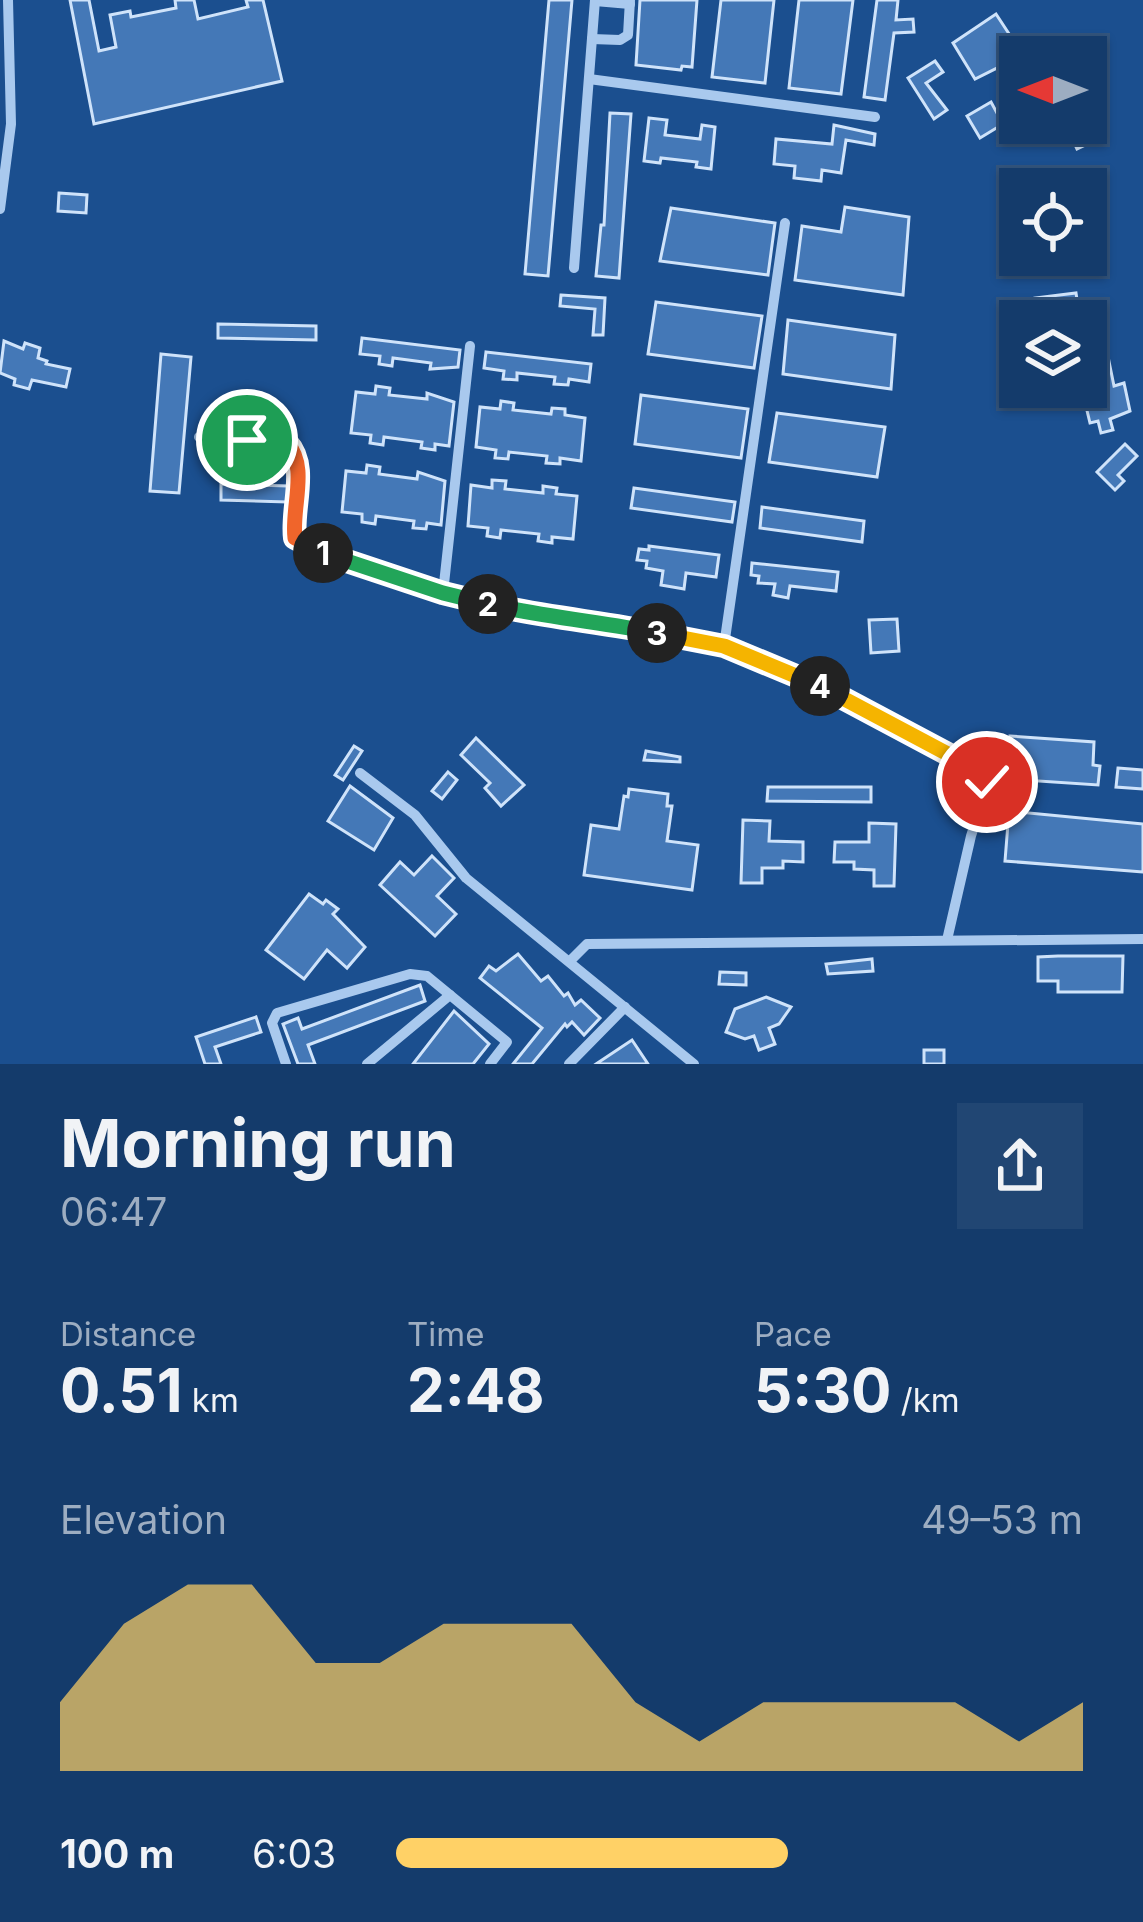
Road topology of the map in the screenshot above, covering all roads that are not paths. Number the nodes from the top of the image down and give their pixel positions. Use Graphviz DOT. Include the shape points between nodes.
graph roads {
  1 [pos="8,0"];
  2 [pos="595,1"];
  3 [pos="630,2"];
  4 [pos="592,39"];
  5 [pos="589,80"];
  6 [pos="875,117"];
  7 [pos="0,209"];
  8 [pos="785,223"];
  9 [pos="574,268"];
  10 [pos="470,346"];
  11 [pos="199,437"];
  12 [pos="443,593"];
  13 [pos="724,646"];
  14 [pos="360,773"];
  15 [pos="1143,939"];
  16 [pos="947,940"];
  17 [pos="571,960"];
  18 [pos="450,995"];
  19 [pos="625,1007"];
  20 [pos="286,1064"];
  21 [pos="367,1064"];
  22 [pos="490,1064"];
  23 [pos="569,1064"];
  24 [pos="694,1064"];
  1 -- 7 [label="street" via="11,124"];
  2 -- 3 [label="street"];
  2 -- 4 [label="street"];
  3 -- 4 [label="street" via="628,35"];
  4 -- 5 [label="street"];
  5 -- 6 [label="street"];
  5 -- 9 [label="street"];
  8 -- 13 [label="street"];
  10 -- 12 [label="street"];
  11 -- 12 [label="street" via="287,443 298,467 295,538"];
  12 -- 13 [label="street"];
  13 -- 16 [label="street" via="842,695 984,775"];
  14 -- 17 [label="street" via="415,814 466,878"];
  15 -- 16 [label="street"];
  16 -- 17 [label="street" via="587,944"];
  17 -- 19 [label="street"];
  18 -- 20 [label="street" via="427,976 410,974 277,1013 272,1023"];
  18 -- 21 [label="street"];
  18 -- 22 [label="street" via="507,1042"];
  19 -- 23 [label="street"];
  19 -- 24 [label="street"];
}
